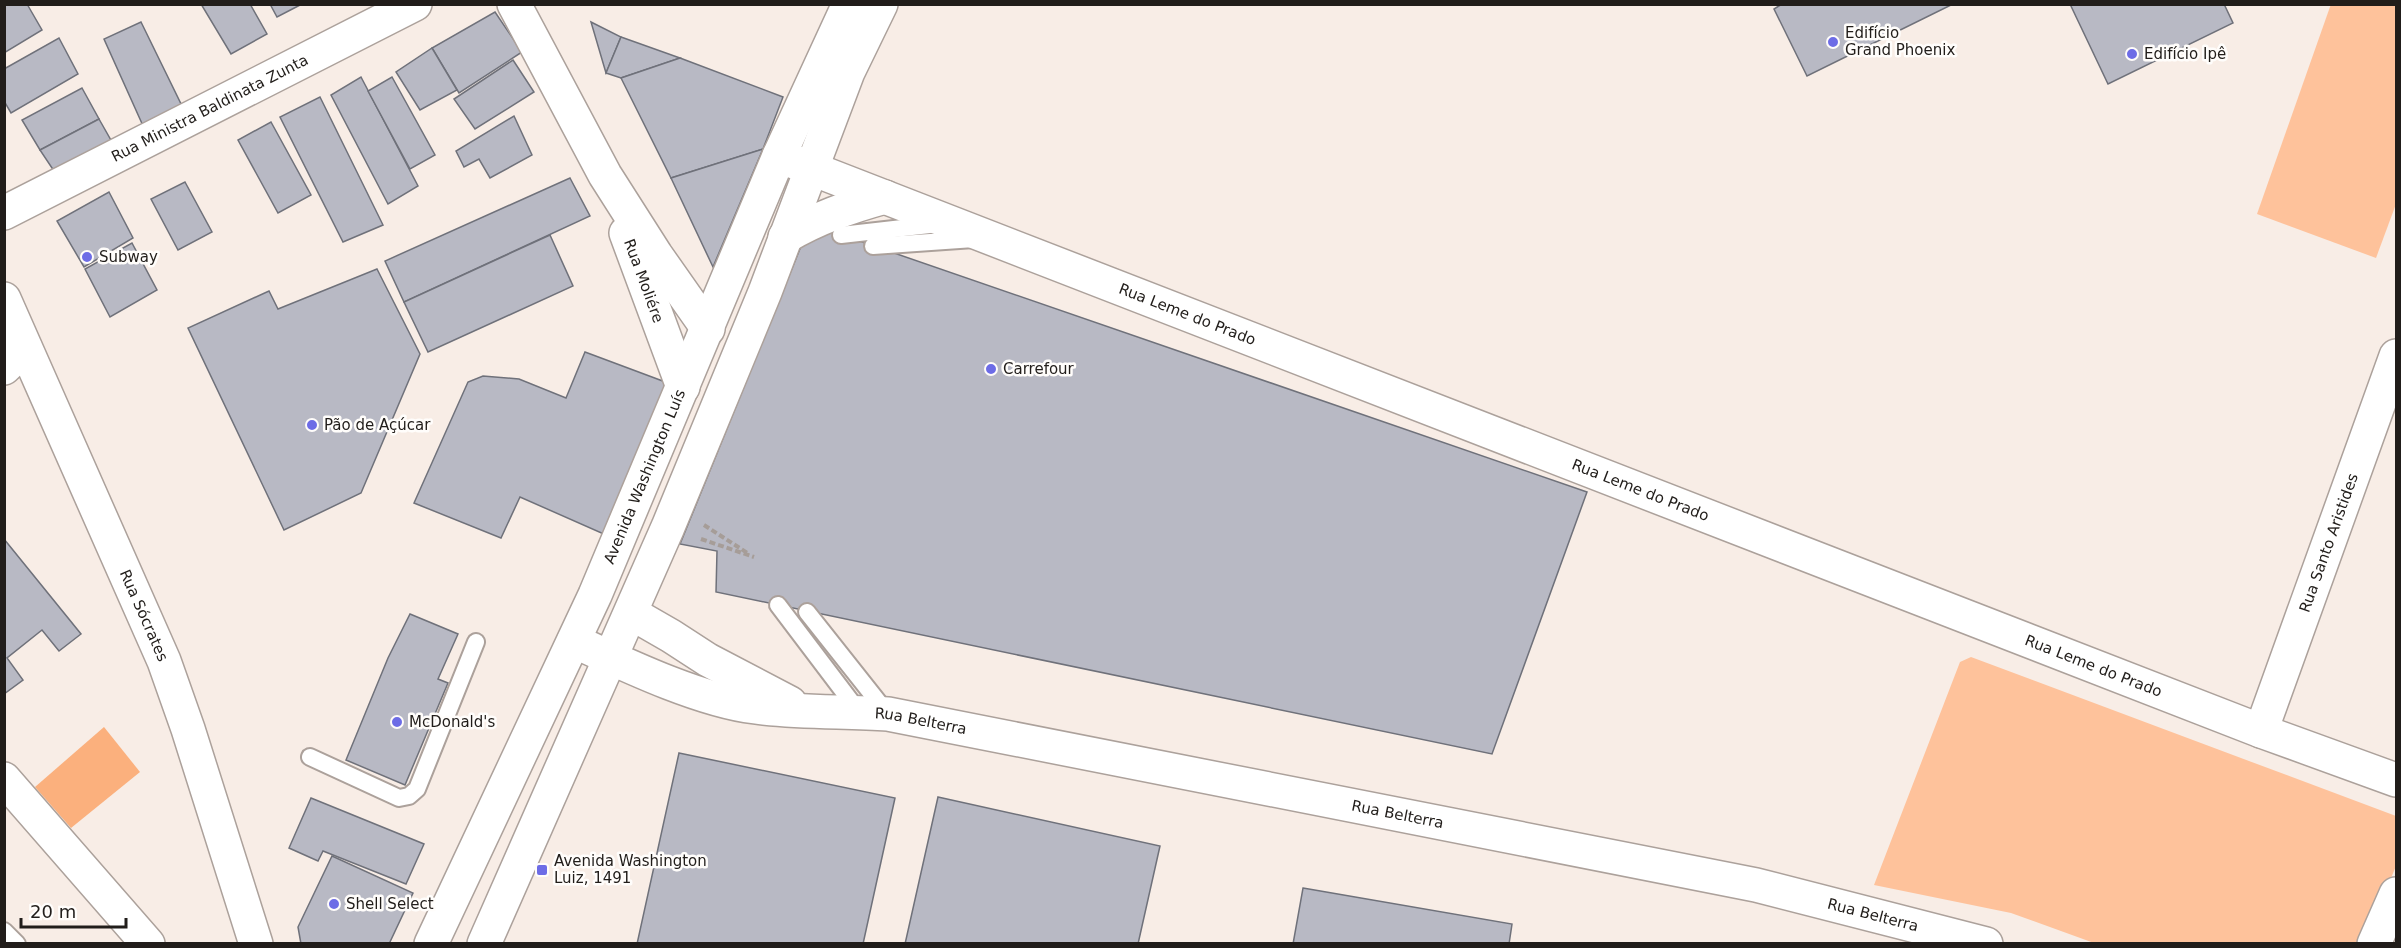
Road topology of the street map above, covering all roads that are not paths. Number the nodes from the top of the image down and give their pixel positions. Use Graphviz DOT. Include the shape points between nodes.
graph roads {
  1 [pos="415,4"];
  2 [pos="514,4"];
  3 [pos="874,6"];
  4 [pos="779,156"];
  5 [pos="810,169"];
  6 [pos="605,175"];
  7 [pos="885,197"];
  8 [pos="4,213"];
  9 [pos="954,222"];
  10 [pos="841,235"];
  11 [pos="785,237"];
  12 [pos="993,238"];
  13 [pos="873,246"];
  14 [pos="4,299"];
  15 [pos="708,329"];
  16 [pos="2397,356"];
  17 [pos="15,358"];
  18 [pos="683,387"];
  19 [pos="778,605"];
  20 [pos="807,612"];
  21 [pos="631,613"];
  22 [pos="574,641"];
  23 [pos="476,642"];
  24 [pos="611,658"];
  25 [pos="805,710"];
  26 [pos="873,713"];
  27 [pos="2261,731"];
  28 [pos="310,757"];
  29 [pos="4,779"];
  30 [pos="2397,780"];
  31 [pos="2397,894"];
  32 [pos="4,931"];
  33 [pos="17,944"];
  34 [pos="148,944"];
  35 [pos="256,944"];
  36 [pos="431,944"];
  37 [pos="484,944"];
  38 [pos="1986,944"];
  39 [pos="2374,944"];
  1 -- 8 [label="street, Rua Ministra Baldinata Zunta"];
  2 -- 6 [label="street, Rua Moliére"];
  3 -- 4 [label="street, Avenida Washington Luís"];
  3 -- 5 [label="street, Avenida Washington Luís"];
  4 -- 5 [label="street, Rua Leme do Prado"];
  4 -- 15 [label="street, Avenida Washington Luís"];
  5 -- 7 [label="street, Rua Leme do Prado"];
  5 -- 11 [label="street, Avenida Washington Luís"];
  6 -- 15 [label="street, Rua Moliére"];
  6 -- 18 [label="street, Rua Moliére"];
  7 -- 9 [label="street, Rua Leme do Prado"];
  7 -- 11 [label="street" via="843,208"];
  9 -- 10 [label="lane"];
  9 -- 12 [label="street, Rua Leme do Prado"];
  11 -- 21 [label="street, Avenida Washington Luís"];
  12 -- 13 [label="lane"];
  12 -- 27 [label="street, Rua Leme do Prado"];
  14 -- 17 [label="street, Rua Sócrates"];
  15 -- 18 [label="street, Avenida Washington Luís"];
  16 -- 27 [label="street, Rua Santo Aristides"];
  17 -- 35 [label="street, Rua Sócrates" via="164,661"];
  18 -- 22 [label="street, Avenida Washington Luís"];
  19 -- 26 [label="lane"];
  20 -- 26 [label="lane"];
  21 -- 24 [label="street, Avenida Washington Luís"];
  21 -- 25 [label="street, Rua Belterra" via="708,660"];
  22 -- 24 [label="street, Rua Belterra"];
  22 -- 36 [label="street, Avenida Washington Luís"];
  23 -- 28 [label="lane" via="417,789 409,796 399,798"];
  24 -- 25 [label="street, Rua Belterra" via="699,694 753,707"];
  24 -- 37 [label="street, Avenida Washington Luís"];
  25 -- 26 [label="street, Rua Belterra"];
  26 -- 38 [label="street, Rua Belterra" via="1756,885"];
  27 -- 30 [label="street, Rua Leme do Prado"];
  29 -- 34 [label="street"];
  31 -- 39 [label="street"];
  32 -- 33 [label="lane"];
}
